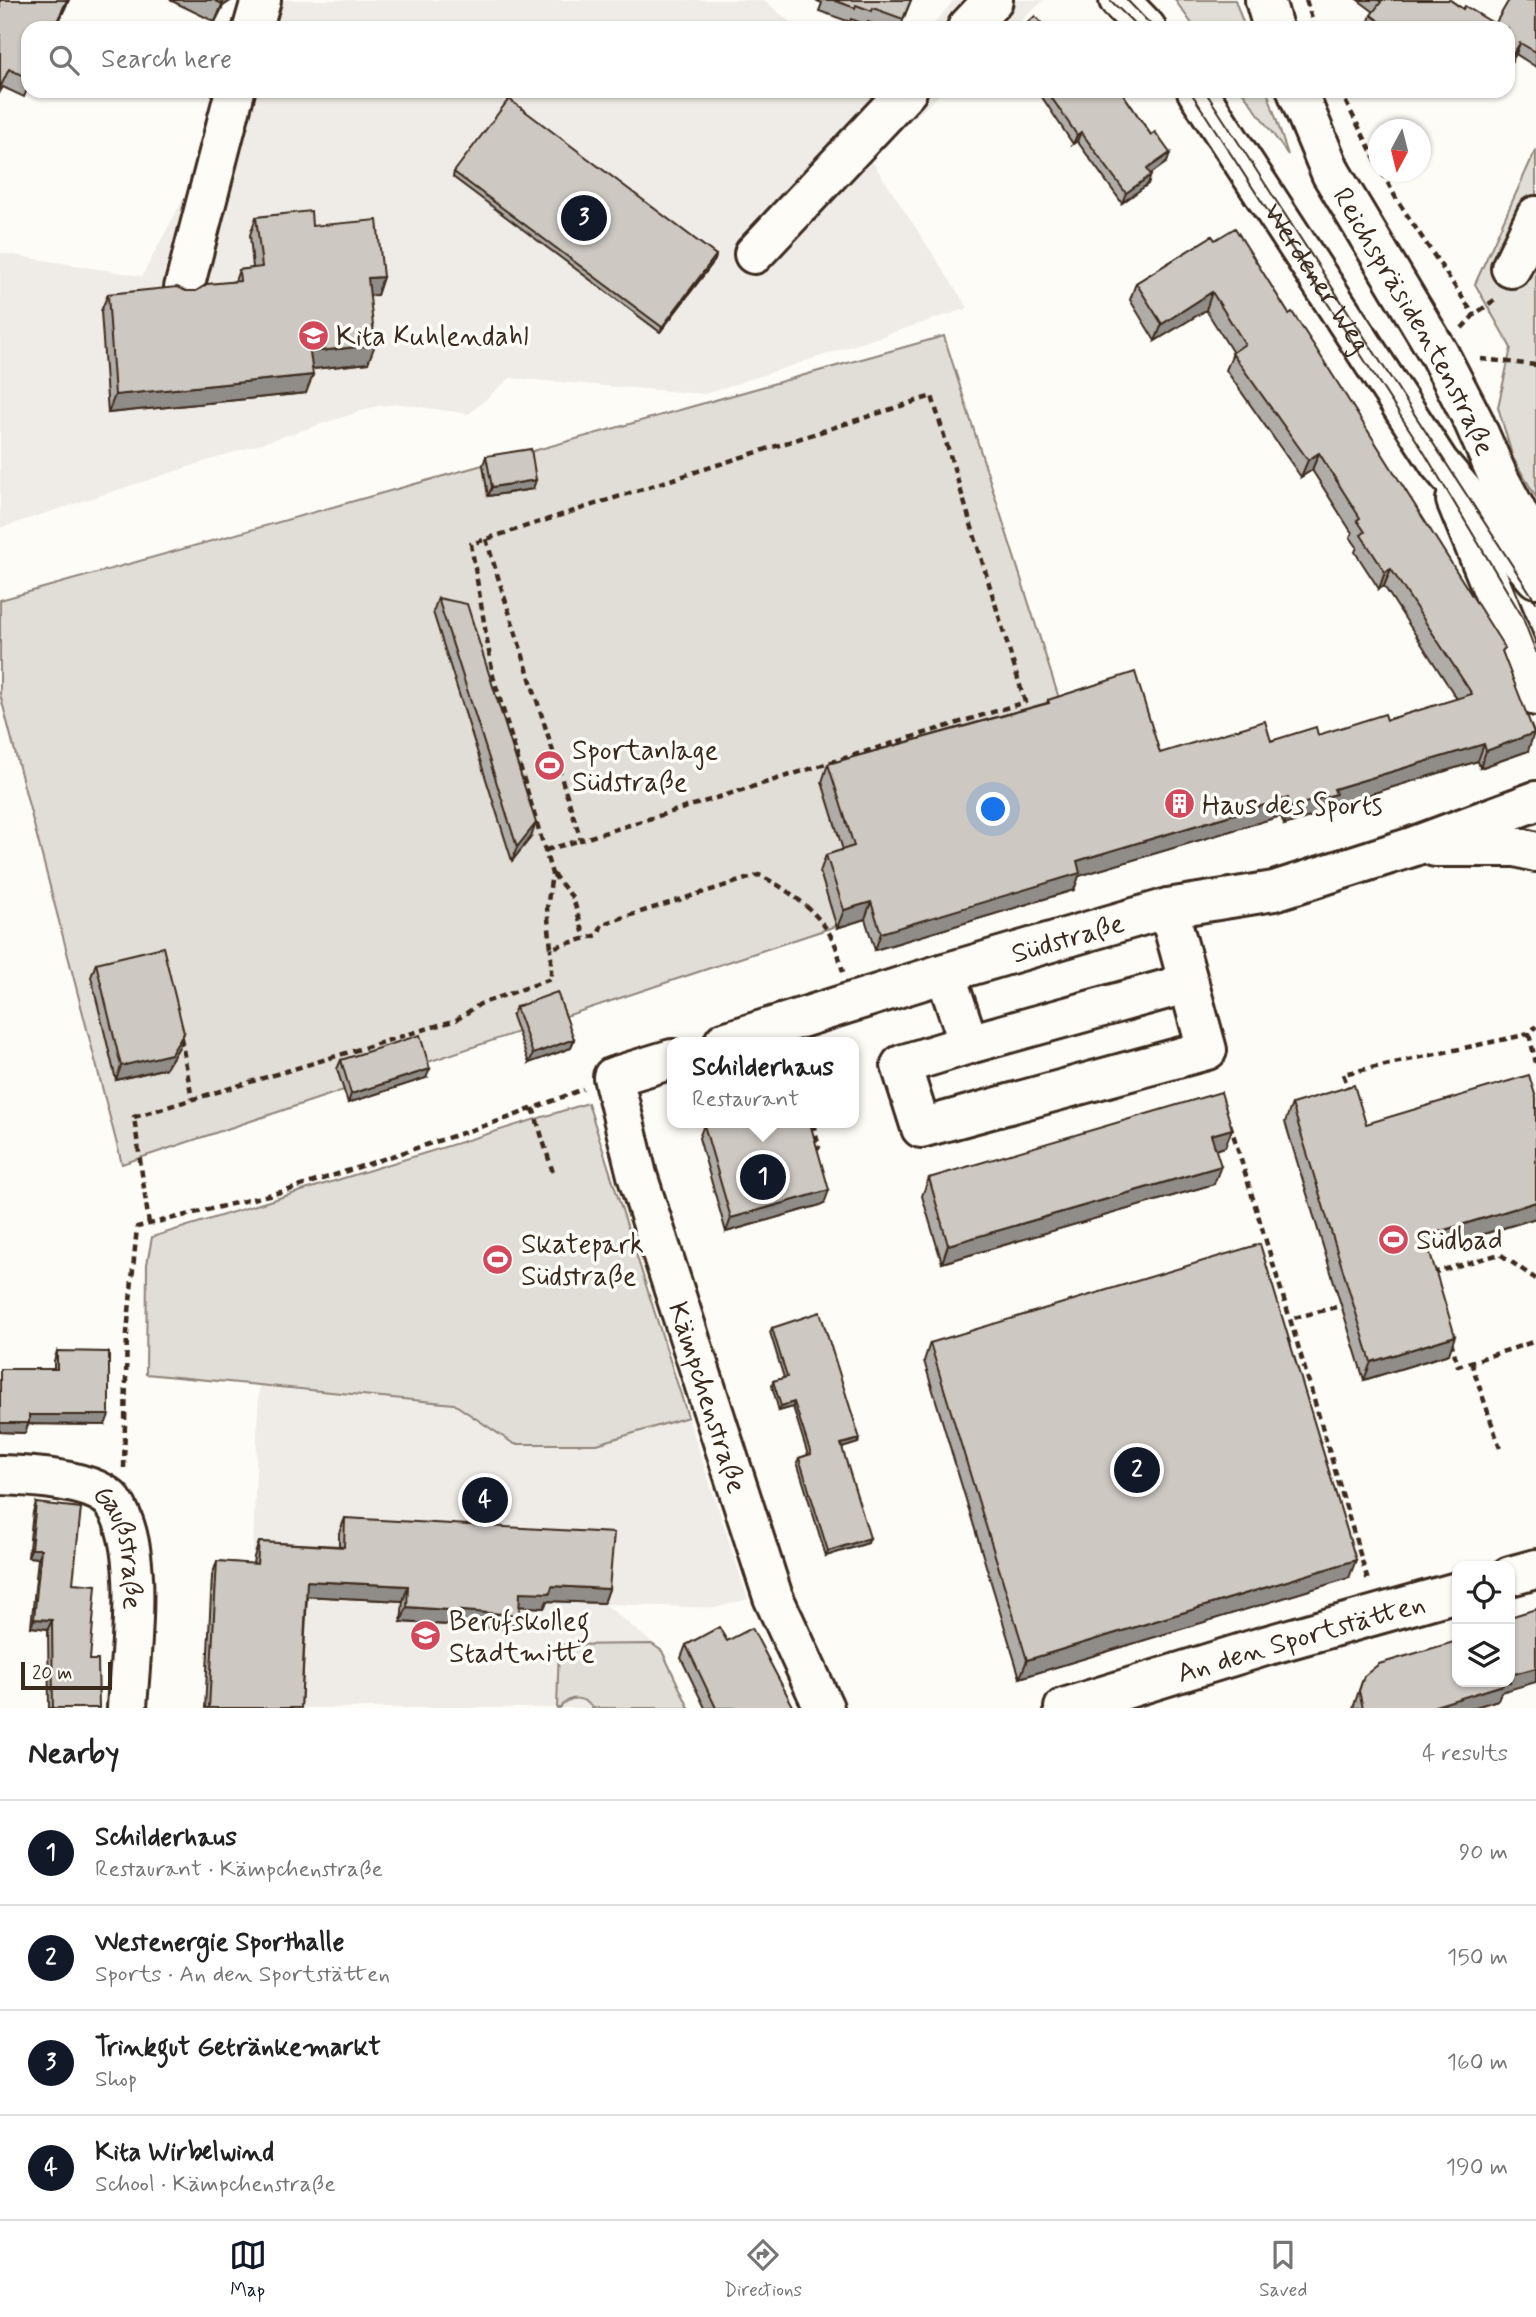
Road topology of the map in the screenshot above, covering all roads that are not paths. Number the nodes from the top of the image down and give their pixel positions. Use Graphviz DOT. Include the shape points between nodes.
graph roads {
  1 [pos="261,0"];
  2 [pos="993,0"];
  3 [pos="1119,0"];
  4 [pos="1265,0"];
  5 [pos="255,21"];
  6 [pos="974,21"];
  7 [pos="1139,21"];
  8 [pos="1271,21"];
  9 [pos="233,98"];
  10 [pos="900,98"];
  11 [pos="1202,98"];
  12 [pos="1300,98"];
  13 [pos="1536,216"];
  14 [pos="754,254"];
  15 [pos="1511,268"];
  16 [pos="184,288"];
  17 [pos="1439,463"];
  18 [pos="1536,548"];
  19 [pos="1536,578"];
  20 [pos="1536,696"];
  21 [pos="1536,800"];
  22 [pos="1412,847"];
  23 [pos="1536,852"];
  24 [pos="1168,908"];
  25 [pos="945,973"];
  26 [pos="1189,983"];
  27 [pos="740,1037"];
  28 [pos="969,1044"];
  29 [pos="667,1060"];
  30 [pos="0,1475"];
  31 [pos="1536,1569"];
  32 [pos="1515,1575"];
  33 [pos="1452,1593"];
  34 [pos="127,1708"];
  35 [pos="824,1708"];
  36 [pos="1064,1708"];
  1 -- 5 [label="street"];
  2 -- 6 [label="street"];
  3 -- 7 [label="street"];
  4 -- 8 [label="street"];
  9 -- 16 [label="street"];
  10 -- 14 [label="street"];
  11 -- 17 [label="street, Werdener Weg"];
  12 -- 18 [label="street, Reichspräsidentenstraße" via="1331,173 1439,354"];
  13 -- 15 [label="street"];
  17 -- 19 [label="street, Werdener Weg"];
  17 -- 20 [label="street, Werdener Weg"];
  21 -- 22 [label="street, Südstraße"];
  22 -- 23 [label="street, Südstraße" via="1516,847"];
  22 -- 24 [label="street, Südstraße" via="1274,891"];
  24 -- 25 [label="street, Südstraße"];
  24 -- 26 [label="street"];
  25 -- 27 [label="street, Südstraße"];
  25 -- 28 [label="street"];
  26 -- 28 [label="street"];
  26 -- 28 [label="street" via="1207,1050 921,1129 901,1065"];
  29 -- 35 [label="street, Kämpchenstraße" via="612,1077 637,1175 773,1597"];
  30 -- 34 [label="street, Gaußstraße" via="38,1476 88,1486 112,1501 130,1539 133,1598"];
  31 -- 32 [label="street"];
  33 -- 36 [label="street, An den Sportstätten"];
}
